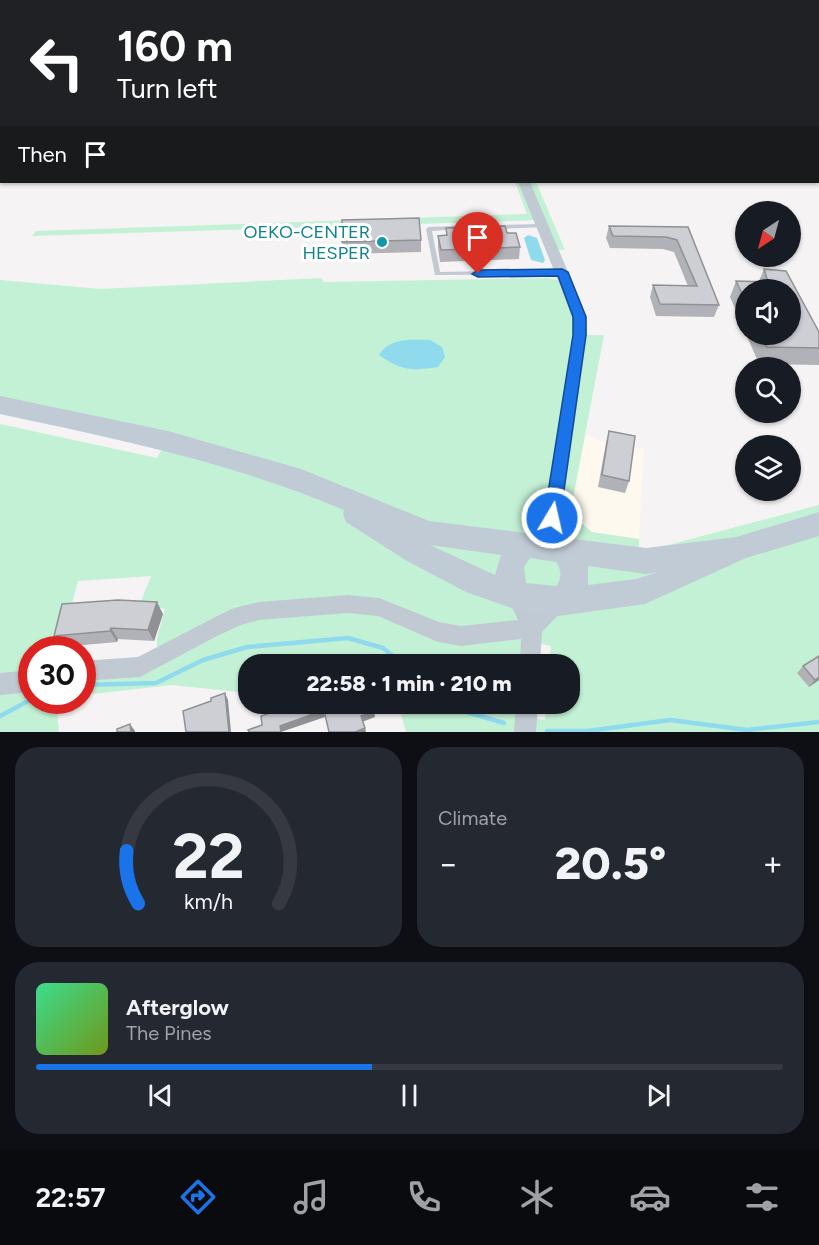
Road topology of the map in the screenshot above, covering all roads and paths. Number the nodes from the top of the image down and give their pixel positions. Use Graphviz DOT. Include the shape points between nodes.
graph roads {
  1 [pos="524,183"];
  2 [pos="543,226"];
  3 [pos="486,227"];
  4 [pos="463,228"];
  5 [pos="562,272"];
  6 [pos="0,405"];
  7 [pos="301,480"];
  8 [pos="552,518"];
  9 [pos="819,524"];
  10 [pos="527,544"];
  11 [pos="736,549"];
  12 [pos="564,550"];
  13 [pos="518,596"];
  14 [pos="558,602"];
  15 [pos="532,628"];
  16 [pos="531,654"];
  17 [pos="96,670"];
  18 [pos="18,682"];
  19 [pos="0,684"];
  1 -- 2 [label="street"];
  2 -- 3 [label="lane"];
  2 -- 5 [label="street"];
  4 -- 5 [label="lane" via="429,229 437,274"];
  5 -- 8 [label="street" via="580,317 580,335"];
  6 -- 7 [label="main road" via="168,441"];
  7 -- 10 [label="main road" via="427,533"];
  7 -- 13 [label="main road" via="432,563 484,587"];
  8 -- 10 [label="street"];
  8 -- 12 [label="street"];
  9 -- 11 [label="main road"];
  10 -- 12 [label="main road"];
  10 -- 13 [label="main road" via="517,551 508,572"];
  11 -- 12 [label="main road" via="646,561"];
  11 -- 14 [label="main road" via="648,590"];
  12 -- 14 [label="main road" via="573,560 575,584 569,595"];
  13 -- 14 [label="main road"];
  13 -- 15 [label="street"];
  14 -- 15 [label="street"];
  15 -- 16 [label="street"];
  15 -- 17 [label="street" via="461,636 438,632 379,607 348,604 259,611 210,629 140,667"];
  18 -- 19 [label="street"];
}
